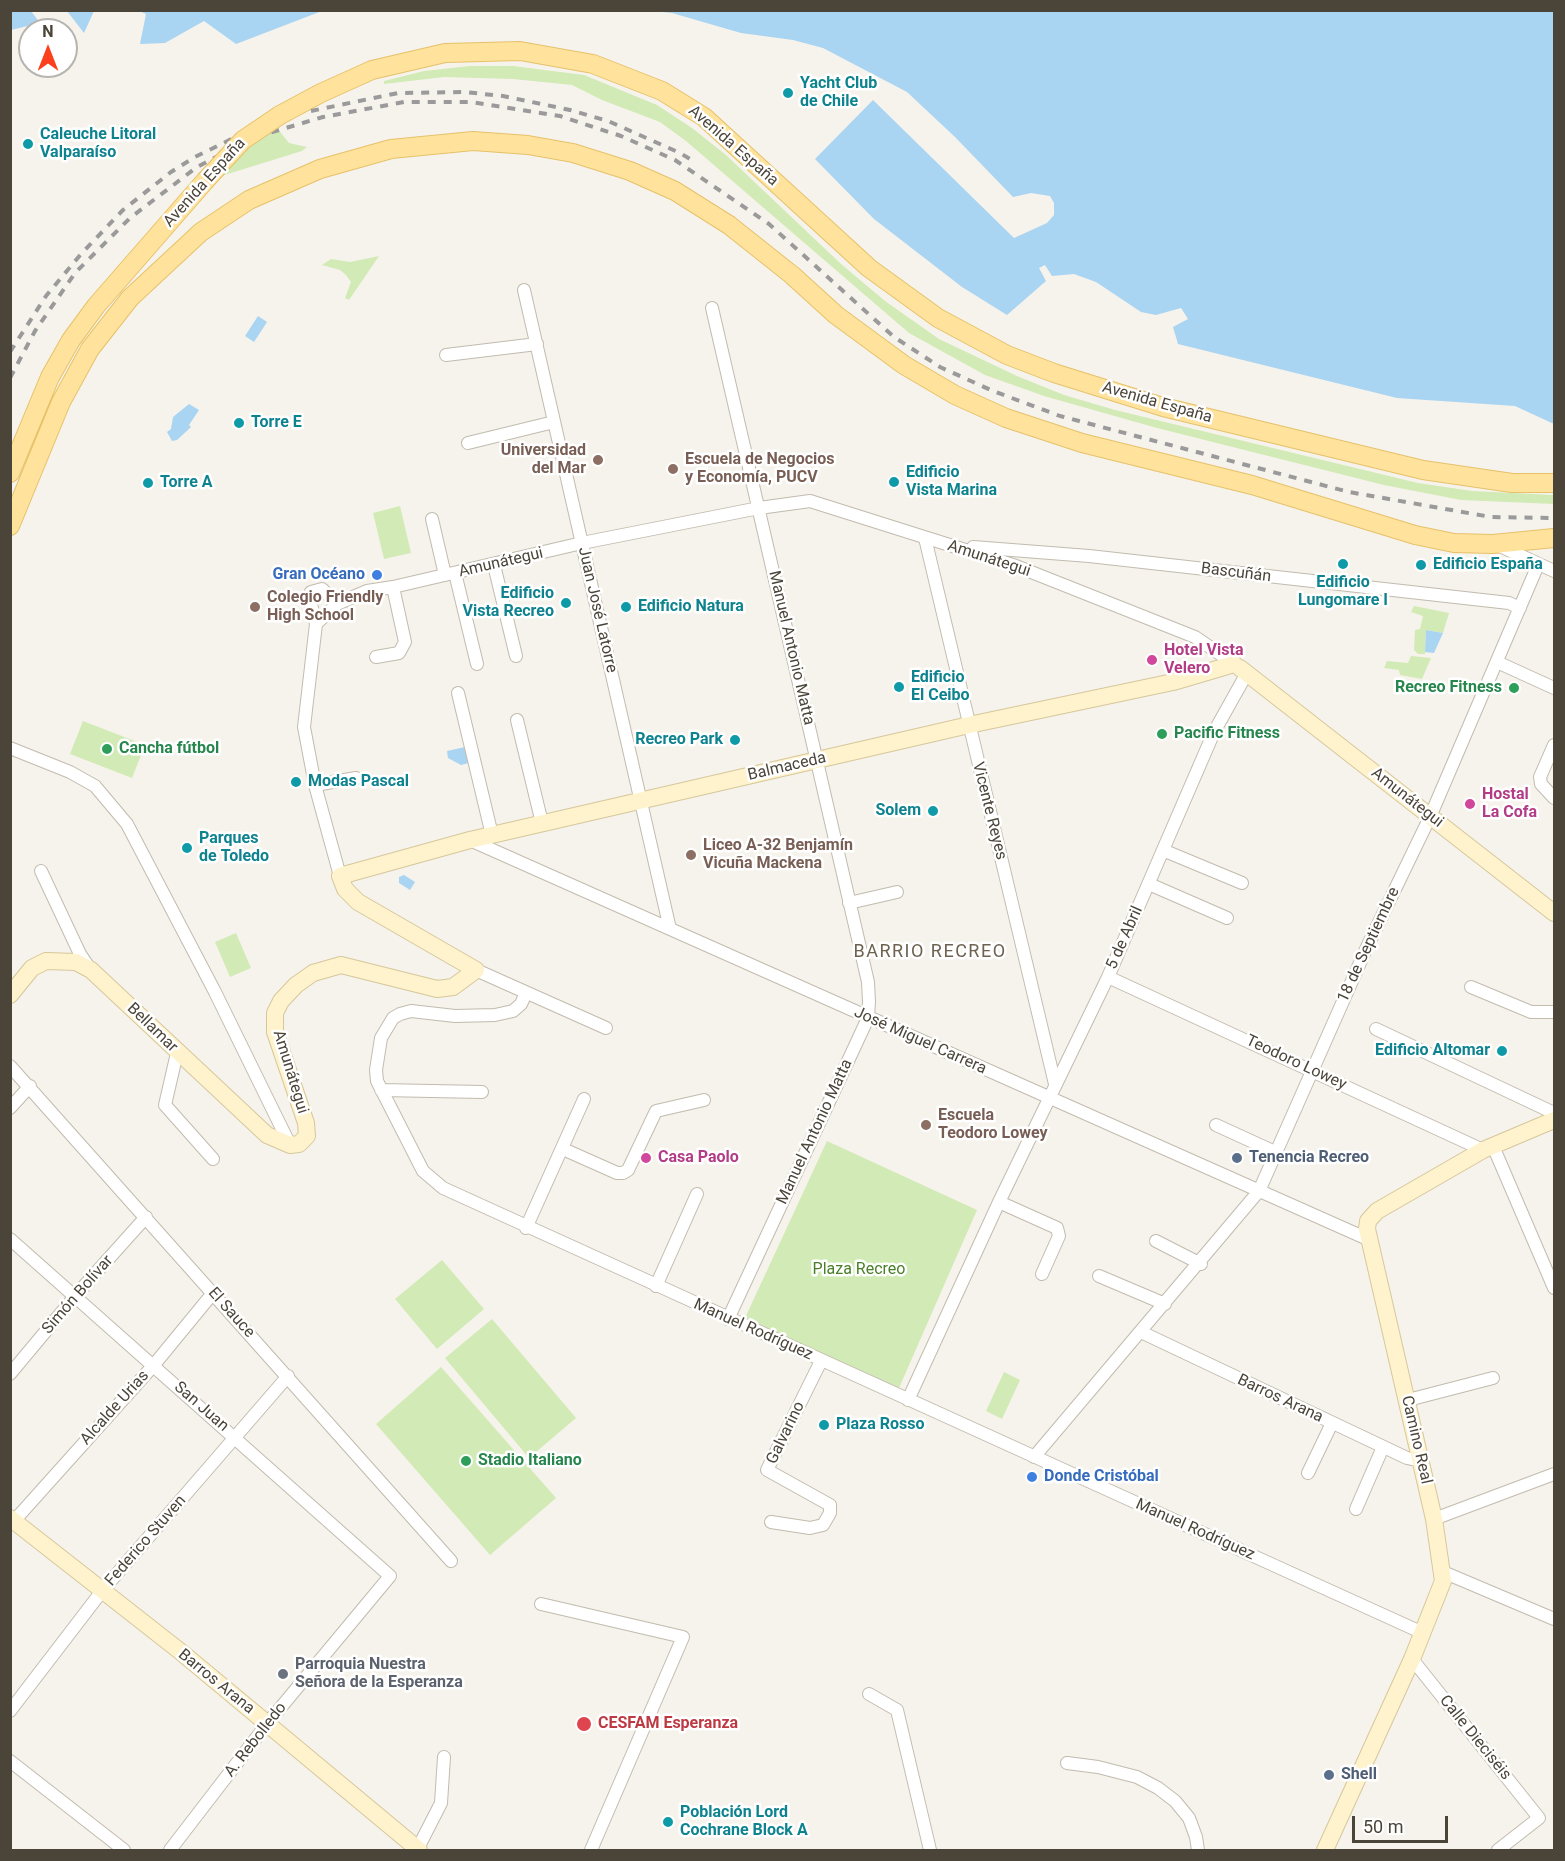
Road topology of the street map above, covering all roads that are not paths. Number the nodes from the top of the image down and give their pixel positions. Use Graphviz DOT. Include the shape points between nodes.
graph roads {
  1 [pos="524,290"];
  2 [pos="711,308"];
  3 [pos="537,344"];
  4 [pos="446,355"];
  5 [pos="554,422"];
  6 [pos="468,443"];
  7 [pos="10,473"];
  8 [pos="1554,483"];
  9 [pos="759,508"];
  10 [pos="432,519"];
  11 [pos="10,526"];
  12 [pos="925,538"];
  13 [pos="1554,538"];
  14 [pos="582,543"];
  15 [pos="1493,544"];
  16 [pos="951,546"];
  17 [pos="494,565"];
  18 [pos="1538,565"];
  19 [pos="1554,571"];
  20 [pos="450,574"];
  21 [pos="393,587"];
  22 [pos="337,604"];
  23 [pos="1520,608"];
  24 [pos="316,624"];
  25 [pos="516,656"];
  26 [pos="376,657"];
  27 [pos="1497,662"];
  28 [pos="477,664"];
  29 [pos="1241,668"];
  30 [pos="1554,688"];
  31 [pos="458,693"];
  32 [pos="517,720"];
  33 [pos="969,725"];
  34 [pos="1554,745"];
  35 [pos="10,748"];
  36 [pos="817,760"];
  37 [pos="356,778"];
  38 [pos="315,785"];
  39 [pos="1554,798"];
  40 [pos="640,801"];
  41 [pos="1430,817"];
  42 [pos="542,823"];
  43 [pos="492,835"];
  44 [pos="470,840"];
  45 [pos="1165,851"];
  46 [pos="41,871"];
  47 [pos="340,876"];
  48 [pos="1242,883"];
  49 [pos="1149,884"];
  50 [pos="897,892"];
  51 [pos="849,903"];
  52 [pos="1554,913"];
  53 [pos="1227,918"];
  54 [pos="670,929"];
  55 [pos="91,970"];
  56 [pos="476,970"];
  57 [pos="1108,977"];
  58 [pos="1471,987"];
  59 [pos="526,993"];
  60 [pos="10,995"];
  61 [pos="1554,1012"];
  62 [pos="868,1018"];
  63 [pos="606,1028"];
  64 [pos="1376,1029"];
  65 [pos="177,1053"];
  66 [pos="10,1066"];
  67 [pos="1312,1070"];
  68 [pos="1055,1084"];
  69 [pos="30,1086"];
  70 [pos="381,1090"];
  71 [pos="482,1092"];
  72 [pos="584,1099"];
  73 [pos="1048,1099"];
  74 [pos="704,1100"];
  75 [pos="10,1108"];
  76 [pos="1554,1113"];
  77 [pos="1554,1120"];
  78 [pos="1216,1125"];
  79 [pos="290,1145"];
  80 [pos="1488,1148"];
  81 [pos="563,1149"];
  82 [pos="1275,1152"];
  83 [pos="213,1159"];
  84 [pos="1259,1191"];
  85 [pos="697,1194"];
  86 [pos="999,1202"];
  87 [pos="146,1217"];
  88 [pos="526,1228"];
  89 [pos="10,1239"];
  90 [pos="1370,1240"];
  91 [pos="1156,1241"];
  92 [pos="1201,1264"];
  93 [pos="1042,1274"];
  94 [pos="1099,1275"];
  95 [pos="656,1286"];
  96 [pos="1554,1288"];
  97 [pos="213,1293"];
  98 [pos="76,1295"];
  99 [pos="1165,1305"];
  100 [pos="728,1319"];
  101 [pos="1141,1332"];
  102 [pos="821,1361"];
  103 [pos="153,1366"];
  104 [pos="10,1374"];
  105 [pos="288,1376"];
  106 [pos="1493,1378"];
  107 [pos="908,1401"];
  108 [pos="1408,1401"];
  109 [pos="1332,1423"];
  110 [pos="236,1436"];
  111 [pos="1383,1447"];
  112 [pos="1034,1457"];
  113 [pos="1421,1461"];
  114 [pos="1308,1473"];
  115 [pos="1554,1474"];
  116 [pos="1356,1509"];
  117 [pos="1434,1518"];
  118 [pos="12,1519"];
  119 [pos="771,1522"];
  120 [pos="451,1561"];
  121 [pos="1443,1572"];
  122 [pos="390,1576"];
  123 [pos="102,1591"];
  124 [pos="541,1604"];
  125 [pos="1554,1618"];
  126 [pos="1423,1633"];
  127 [pos="1412,1659"];
  128 [pos="869,1694"];
  129 [pos="10,1710"];
  130 [pos="267,1724"];
  131 [pos="444,1757"];
  132 [pos="10,1761"];
  133 [pos="1066,1763"];
  134 [pos="418,1850"];
  135 [pos="124,1851"];
  136 [pos="170,1851"];
  137 [pos="591,1851"];
  138 [pos="930,1851"];
  139 [pos="1198,1851"];
  140 [pos="1324,1851"];
  141 [pos="1498,1851"];
  1 -- 3 [label="street, Juan José Latorre"];
  2 -- 9 [label="street, Manuel Antonio Matta"];
  3 -- 4 [label="street"];
  3 -- 5 [label="street, Juan José Latorre"];
  5 -- 6 [label="street"];
  5 -- 14 [label="street, Juan José Latorre"];
  7 -- 8 [label="main road, Avenida España, bridge" via="50,377 71,340 229,152 258,128 372,70 429,56 495,50 569,58 662,91 704,117 869,268 938,318 1007,355 1163,407 1423,470 1512,483"];
  9 -- 12 [label="street, Amunátegui" via="810,501"];
  9 -- 14 [label="street, Amunátegui"];
  9 -- 36 [label="street, Manuel Antonio Matta"];
  10 -- 20 [label="street"];
  11 -- 15 [label="main road, Avenida España" via="61,402 90,349 130,298 179,250 225,215 301,176 391,149 473,141 573,153 630,171 675,191 729,225 836,315 904,365 955,395 1006,418 1082,443 1252,485 1415,535 1454,543"];
  12 -- 16 [label="street, Amunátegui"];
  12 -- 33 [label="street, Vicente Reyes"];
  13 -- 15 [label="main road, Avenida España"];
  14 -- 17 [label="street, Amunátegui"];
  14 -- 40 [label="street, Juan José Latorre"];
  15 -- 18 [label="street"];
  16 -- 23 [label="street, Bascuñán" via="1089,556 1509,603"];
  16 -- 29 [label="street, Amunátegui" via="1016,566 1195,637"];
  17 -- 20 [label="street, Amunátegui"];
  17 -- 25 [label="street"];
  18 -- 19 [label="street"];
  18 -- 23 [label="street, 18 de Septiembre"];
  20 -- 21 [label="street, Amunátegui"];
  20 -- 28 [label="street"];
  21 -- 22 [label="street, Amunátegui" via="367,591"];
  21 -- 26 [label="street" via="405,642 399,653"];
  22 -- 24 [label="street, Amunátegui"];
  22 -- 24 [label="street" via="322,589 311,592"];
  23 -- 27 [label="street, 18 de Septiembre"];
  24 -- 38 [label="street" via="304,727"];
  27 -- 30 [label="street"];
  27 -- 41 [label="street, 18 de Septiembre"];
  29 -- 33 [label="street, Balmaceda"];
  29 -- 41 [label="street, Amunátegui"];
  29 -- 45 [label="street, 5 de Abril"];
  31 -- 43 [label="street"];
  32 -- 42 [label="street"];
  33 -- 36 [label="street, Balmaceda"];
  33 -- 68 [label="street, Vicente Reyes"];
  34 -- 39 [label="street" via="1540,777 1541,784"];
  35 -- 79 [label="street, Amunátegui" via="95,786 127,824"];
  36 -- 40 [label="street, Balmaceda"];
  36 -- 51 [label="street, Manuel Antonio Matta"];
  37 -- 38 [label="street"];
  38 -- 47 [label="street"];
  40 -- 42 [label="street, Balmaceda"];
  40 -- 54 [label="street, Juan José Latorre"];
  41 -- 52 [label="street, Amunátegui"];
  41 -- 67 [label="street, 18 de Septiembre"];
  42 -- 43 [label="street, Balmaceda"];
  43 -- 44 [label="street, Balmaceda"];
  44 -- 47 [label="street, Balmaceda"];
  44 -- 54 [label="street, José Miguel Carrera"];
  45 -- 48 [label="street"];
  45 -- 49 [label="street, 5 de Abril"];
  46 -- 55 [label="street"];
  47 -- 56 [label="street" via="345,889 358,902"];
  49 -- 53 [label="street"];
  49 -- 57 [label="street, 5 de Abril"];
  50 -- 51 [label="street"];
  51 -- 62 [label="street, Manuel Antonio Matta" via="868,981"];
  54 -- 62 [label="street, José Miguel Carrera"];
  55 -- 60 [label="street, Bellamar" via="76,962 46,961 25,974"];
  55 -- 65 [label="street, Bellamar"];
  56 -- 59 [label="street"];
  56 -- 79 [label="street, Amunátegui" via="453,987 437,989 341,965 313,973 296,985 275,1013 275,1032 307,1131 304,1140"];
  57 -- 67 [label="street, Teodoro Lowey"];
  57 -- 68 [label="street, 5 de Abril"];
  58 -- 61 [label="street" via="1531,1012"];
  59 -- 63 [label="street"];
  59 -- 70 [label="street, Manuel Rodríguez" via="513,1011 495,1015 411,1011 393,1018 381,1038 376,1070"];
  62 -- 73 [label="street, José Miguel Carrera"];
  62 -- 100 [label="street, Manuel Antonio Matta"];
  64 -- 76 [label="street"];
  65 -- 79 [label="street, Bellamar" via="267,1135"];
  65 -- 83 [label="street" via="165,1105"];
  66 -- 69 [label="street, El Sauce"];
  67 -- 80 [label="street, Teodoro Lowey"];
  67 -- 82 [label="street, 18 de Septiembre"];
  68 -- 73 [label="street, 5 de Abril"];
  69 -- 75 [label="street"];
  69 -- 87 [label="street, El Sauce"];
  70 -- 71 [label="street"];
  70 -- 88 [label="street, Manuel Rodríguez" via="430,1178"];
  72 -- 81 [label="street"];
  73 -- 84 [label="street, José Miguel Carrera"];
  73 -- 86 [label="street, 5 de Abril"];
  74 -- 81 [label="street" via="656,1111 628,1170 623,1173"];
  77 -- 80 [label="street, Camino Real"];
  78 -- 82 [label="street"];
  80 -- 90 [label="street, Camino Real" via="1372,1215 1367,1228"];
  80 -- 96 [label="street"];
  81 -- 88 [label="street"];
  82 -- 84 [label="street, 18 de Septiembre"];
  84 -- 90 [label="street, José Miguel Carrera"];
  84 -- 92 [label="street, 18 de Septiembre"];
  85 -- 95 [label="street"];
  86 -- 93 [label="street" via="1057,1228 1059,1236"];
  86 -- 107 [label="street, 5 de Abril"];
  87 -- 97 [label="street, El Sauce"];
  87 -- 98 [label="street, Simón Bolívar"];
  88 -- 95 [label="street, Manuel Rodríguez"];
  89 -- 98 [label="street, San Juan"];
  90 -- 108 [label="street, Camino Real"];
  91 -- 92 [label="street"];
  92 -- 99 [label="street, 18 de Septiembre"];
  94 -- 99 [label="street"];
  95 -- 100 [label="street, Manuel Rodríguez"];
  97 -- 103 [label="street, Alcalde Urias"];
  97 -- 105 [label="street, El Sauce"];
  98 -- 103 [label="street, San Juan"];
  98 -- 104 [label="street, Simón Bolívar"];
  99 -- 101 [label="street, 18 de Septiembre"];
  100 -- 102 [label="street, Manuel Rodríguez"];
  101 -- 109 [label="street, Barros Arana"];
  101 -- 112 [label="street, 18 de Septiembre"];
  102 -- 107 [label="street, Manuel Rodríguez"];
  102 -- 119 [label="street, Galvarino" via="767,1470 830,1505 830,1513 823,1526 810,1528"];
  103 -- 110 [label="street, San Juan"];
  103 -- 118 [label="street, Alcalde Urias"];
  105 -- 110 [label="street, Federico Stuven"];
  105 -- 120 [label="street, El Sauce"];
  106 -- 108 [label="street"];
  107 -- 112 [label="street, Manuel Rodríguez"];
  108 -- 113 [label="street, Camino Real"];
  109 -- 111 [label="street, Barros Arana"];
  109 -- 114 [label="street"];
  110 -- 122 [label="street, San Juan"];
  110 -- 123 [label="street, Federico Stuven"];
  111 -- 113 [label="street, Barros Arana"];
  111 -- 116 [label="street"];
  112 -- 126 [label="street, Manuel Rodríguez"];
  113 -- 117 [label="street, Camino Real"];
  115 -- 117 [label="street"];
  117 -- 121 [label="street, Camino Real"];
  118 -- 123 [label="street, Barros Arana"];
  121 -- 125 [label="street"];
  121 -- 126 [label="street, Camino Real"];
  122 -- 130 [label="street, A. Rebolledo"];
  123 -- 129 [label="street, Federico Stuven"];
  123 -- 130 [label="street, Barros Arana"];
  124 -- 137 [label="street" via="683,1636"];
  126 -- 127 [label="street, Camino Real"];
  127 -- 140 [label="street, Camino Real"];
  127 -- 141 [label="street, Calle Dieciséis" via="1539,1818"];
  128 -- 138 [label="street" via="897,1710"];
  130 -- 134 [label="street, Barros Arana"];
  130 -- 136 [label="street, A. Rebolledo"];
  131 -- 134 [label="street" via="441,1803"];
  132 -- 135 [label="street"];
  133 -- 139 [label="street" via="1137,1777 1158,1788 1189,1818"];
}
